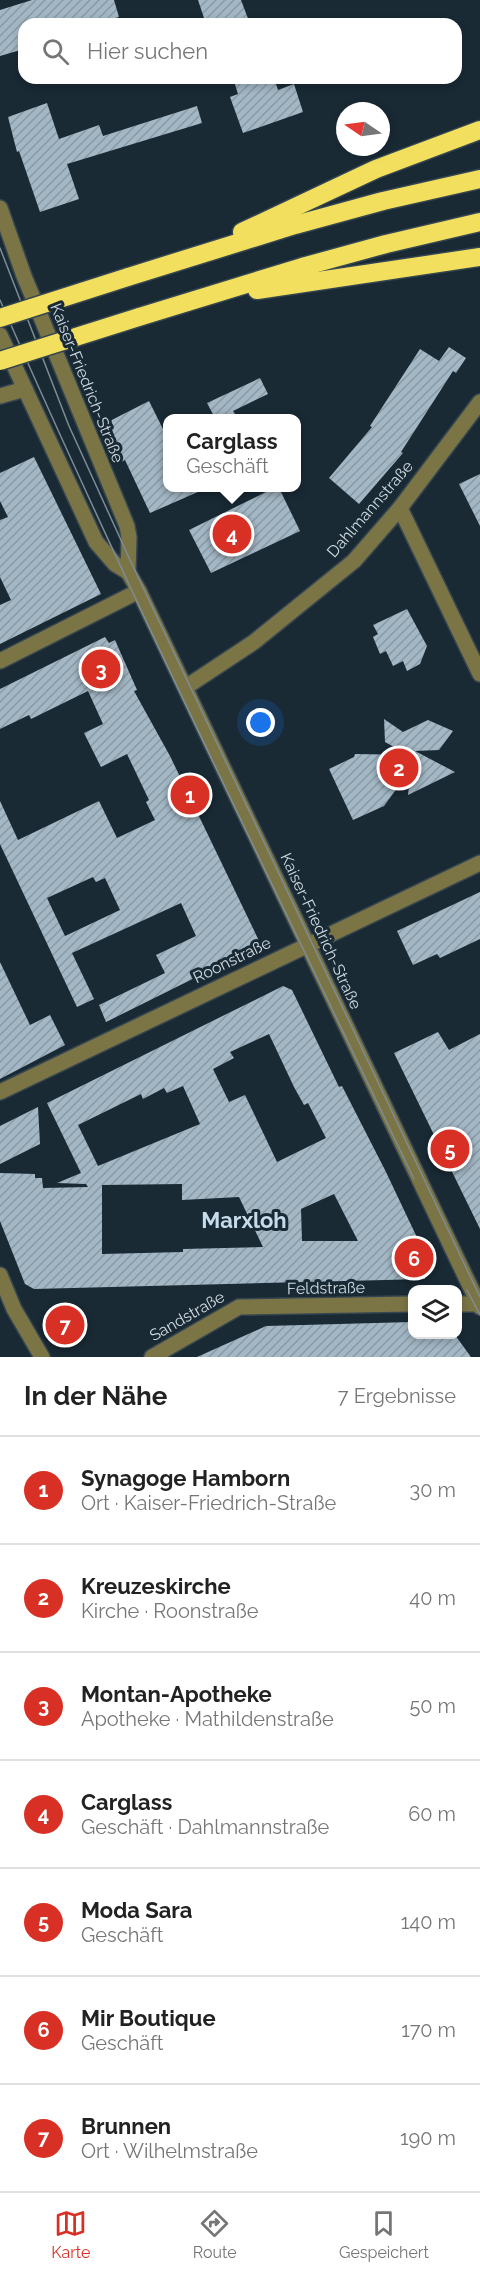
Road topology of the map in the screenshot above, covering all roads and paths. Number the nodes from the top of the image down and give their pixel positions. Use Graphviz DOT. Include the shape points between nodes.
graph roads {
  1 [pos="480,130"];
  2 [pos="480,179"];
  3 [pos="0,208"];
  4 [pos="480,222"];
  5 [pos="190,257"];
  6 [pos="480,257"];
  7 [pos="202,298"];
  8 [pos="0,318"];
  9 [pos="0,335"];
  10 [pos="0,361"];
  11 [pos="25,389"];
  12 [pos="0,396"];
  13 [pos="479,404"];
  14 [pos="399,508"];
  15 [pos="128,572"];
  16 [pos="139,591"];
  17 [pos="0,661"];
  18 [pos="480,675"];
  19 [pos="186,687"];
  20 [pos="480,863"];
  21 [pos="307,944"];
  22 [pos="0,1092"];
  23 [pos="0,1275"];
  24 [pos="408,1304"];
  25 [pos="462,1304"];
  26 [pos="239,1306"];
  27 [pos="479,1306"];
  28 [pos="7,1309"];
  29 [pos="42,1357"];
  30 [pos="152,1357"];
  1 -- 5 [label="highway" via="376,169"];
  2 -- 5 [label="highway" via="383,201"];
  3 -- 15 [label="street, Kaiser-Friedrich-Straße" via="127,526"];
  4 -- 7 [label="highway" via="386,244"];
  5 -- 8 [label="highway, bridge"];
  6 -- 7 [label="highway"];
  7 -- 10 [label="highway, bridge"];
  9 -- 11 [label="street, Kaiser-Friedrich-Straße"];
  11 -- 12 [label="street"];
  11 -- 15 [label="street, Kaiser-Friedrich-Straße" via="96,542"];
  13 -- 14 [label="street, Dahlmannstraße"];
  14 -- 18 [label="street"];
  14 -- 19 [label="street, Dahlmannstraße" via="354,561 254,642"];
  15 -- 16 [label="street, Kaiser-Friedrich-Straße"];
  16 -- 17 [label="street"];
  16 -- 19 [label="street, Kaiser-Friedrich-Straße"];
  19 -- 21 [label="street, Kaiser-Friedrich-Straße"];
  20 -- 21 [label="street, Roonstraße"];
  21 -- 22 [label="street, Roonstraße"];
  21 -- 27 [label="street, Kaiser-Friedrich-Straße"];
  23 -- 28 [label="street"];
  24 -- 26 [label="street, Feldstraße"];
  25 -- 27 [label="street"];
  26 -- 30 [label="street, Sandstraße"];
  28 -- 29 [label="street"];
}
